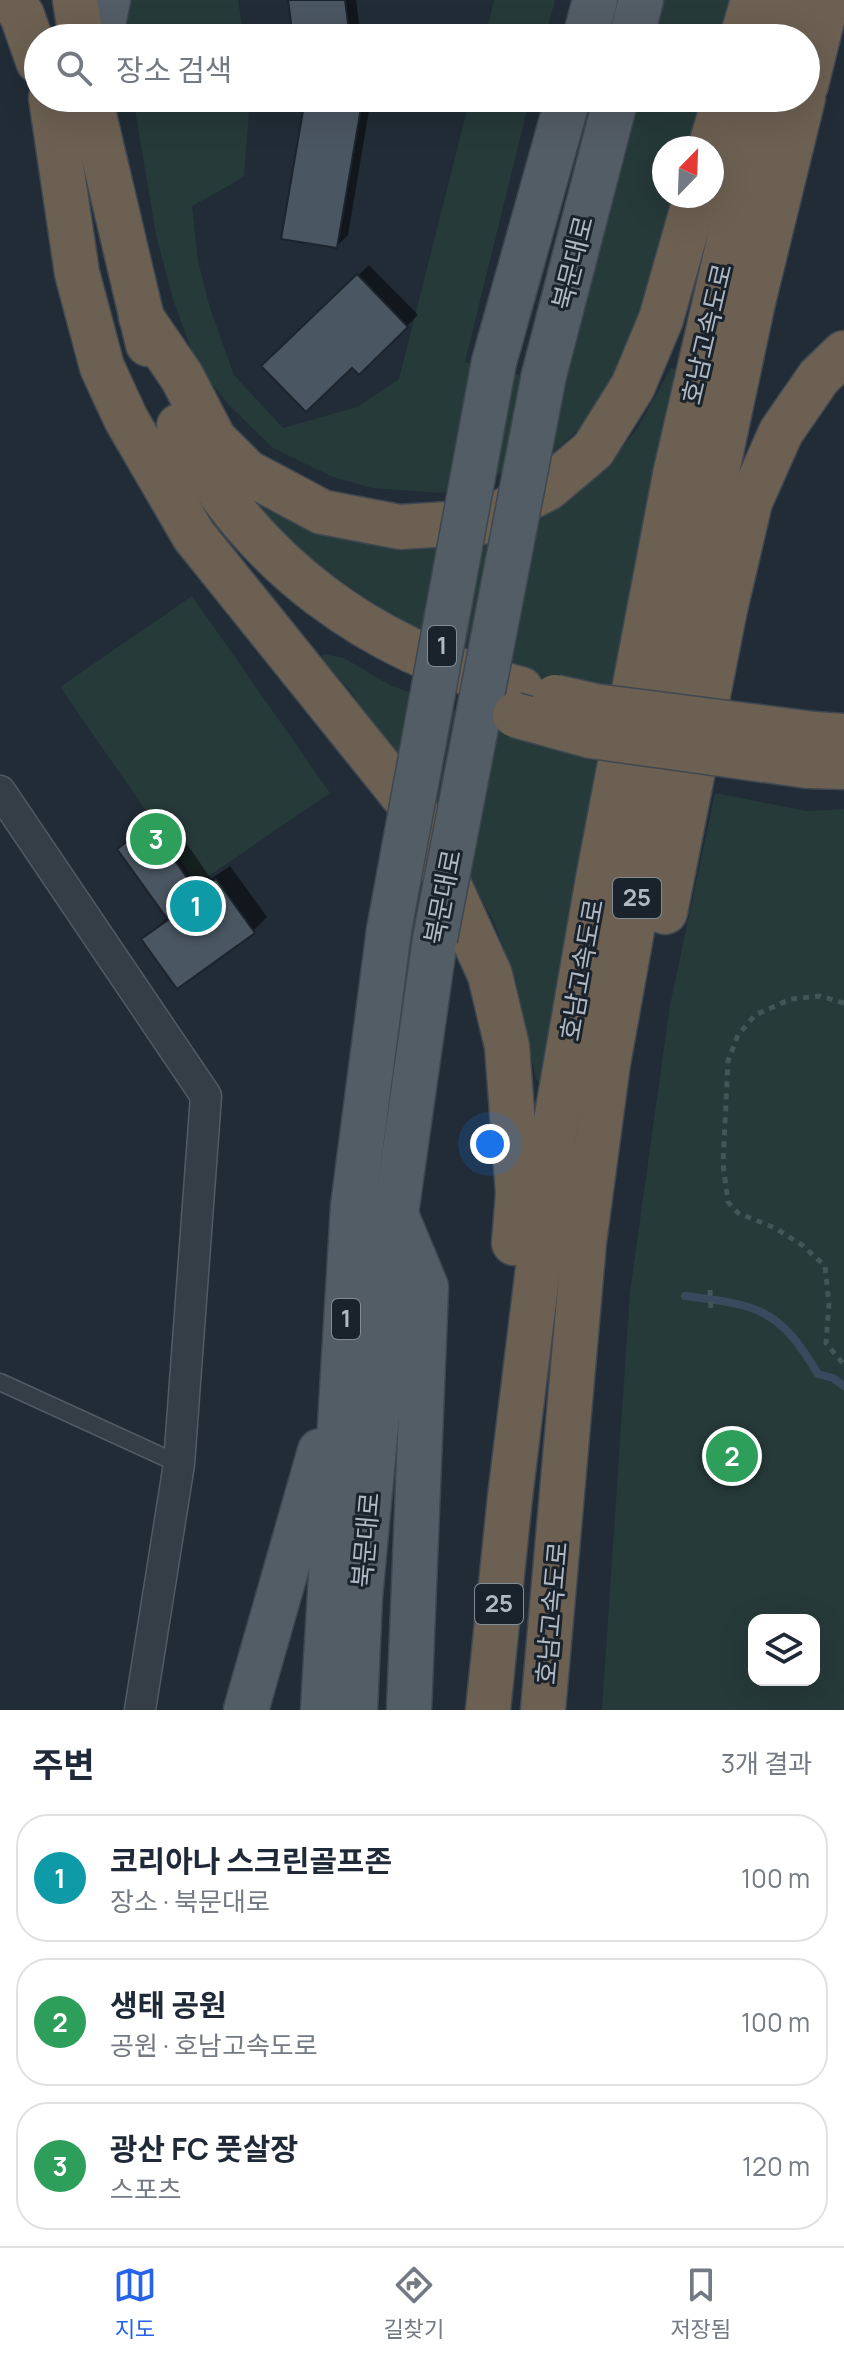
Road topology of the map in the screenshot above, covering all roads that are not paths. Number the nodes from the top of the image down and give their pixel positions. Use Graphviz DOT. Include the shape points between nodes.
graph roads {
  1 [pos="11,0"];
  2 [pos="38,0"];
  3 [pos="75,0"];
  4 [pos="108,0"];
  5 [pos="595,0"];
  6 [pos="641,0"];
  7 [pos="753,0"];
  8 [pos="785,0"];
  9 [pos="827,0"];
  10 [pos="25,24"];
  11 [pos="41,24"];
  12 [pos="79,24"];
  13 [pos="103,24"];
  14 [pos="589,24"];
  15 [pos="635,24"];
  16 [pos="746,24"];
  17 [pos="779,24"];
  18 [pos="820,28"];
  19 [pos="53,112"];
  20 [pos="93,112"];
  21 [pos="564,112"];
  22 [pos="612,112"];
  23 [pos="721,112"];
  24 [pos="759,112"];
  25 [pos="800,112"];
  26 [pos="714,136"];
  27 [pos="693,208"];
  28 [pos="141,317"];
  29 [pos="844,353"];
  30 [pos="148,459"];
  31 [pos="518,702"];
  32 [pos="827,751"];
  33 [pos="0,791"];
  34 [pos="608,1063"];
  35 [pos="353,1207"];
  36 [pos="396,1213"];
  37 [pos="0,1382"];
  38 [pos="179,1464"];
  39 [pos="510,1497"];
  40 [pos="140,1710"];
  41 [pos="246,1710"];
  42 [pos="323,1710"];
  43 [pos="355,1710"];
  44 [pos="409,1710"];
  45 [pos="488,1710"];
  46 [pos="543,1710"];
  1 -- 10 [label="highway"];
  2 -- 11 [label="highway"];
  3 -- 12 [label="highway"];
  4 -- 13 [label="main road"];
  5 -- 14 [label="main road"];
  6 -- 15 [label="main road"];
  7 -- 16 [label="highway"];
  8 -- 17 [label="highway"];
  9 -- 18 [label="highway"];
  19 -- 30 [label="highway" via="77,273 102,367"];
  20 -- 28 [label="highway"];
  21 -- 35 [label="main road, 북문대로 / 1, bridge" via="494,362 389,930"];
  22 -- 36 [label="main road, 북문대로 / 1, bridge" via="544,375 435,939"];
  23 -- 26 [label="highway"];
  24 -- 39 [label="highway, 호남고속도로 / 25" via="675,475 598,879 556,1121"];
  25 -- 34 [label="highway, 호남고속도로 / 25" via="705,527"];
  27 -- 28 [label="highway" via="661,319 633,386 593,450 548,488 482,522 400,527 322,512 247,472 214,439 182,377"];
  28 -- 31 [label="highway" via="161,391 197,461 247,528 305,584 363,626 470,674"];
  29 -- 34 [label="highway" via="819,377 781,432 750,502 649,989"];
  30 -- 31 [label="highway" via="265,584 363,657 404,677"];
  30 -- 39 [label="highway" via="194,536 416,812 490,975 507,1046 518,1193 504,1357"];
  31 -- 32 [label="highway, bridge" via="595,706"];
  33 -- 38 [label="street" via="206,1096"];
  34 -- 46 [label="highway, 호남고속도로 / 25" via="584,1242"];
  35 -- 41 [label="main road" via="330,1416"];
  35 -- 42 [label="main road, 북문대로 / 1"];
  36 -- 43 [label="main road, 북문대로 / 1" via="360,1597"];
  36 -- 44 [label="main road" via="426,1287"];
  37 -- 38 [label="lane"];
  38 -- 40 [label="street"];
  39 -- 45 [label="highway, 호남고속도로 / 25"];
}
